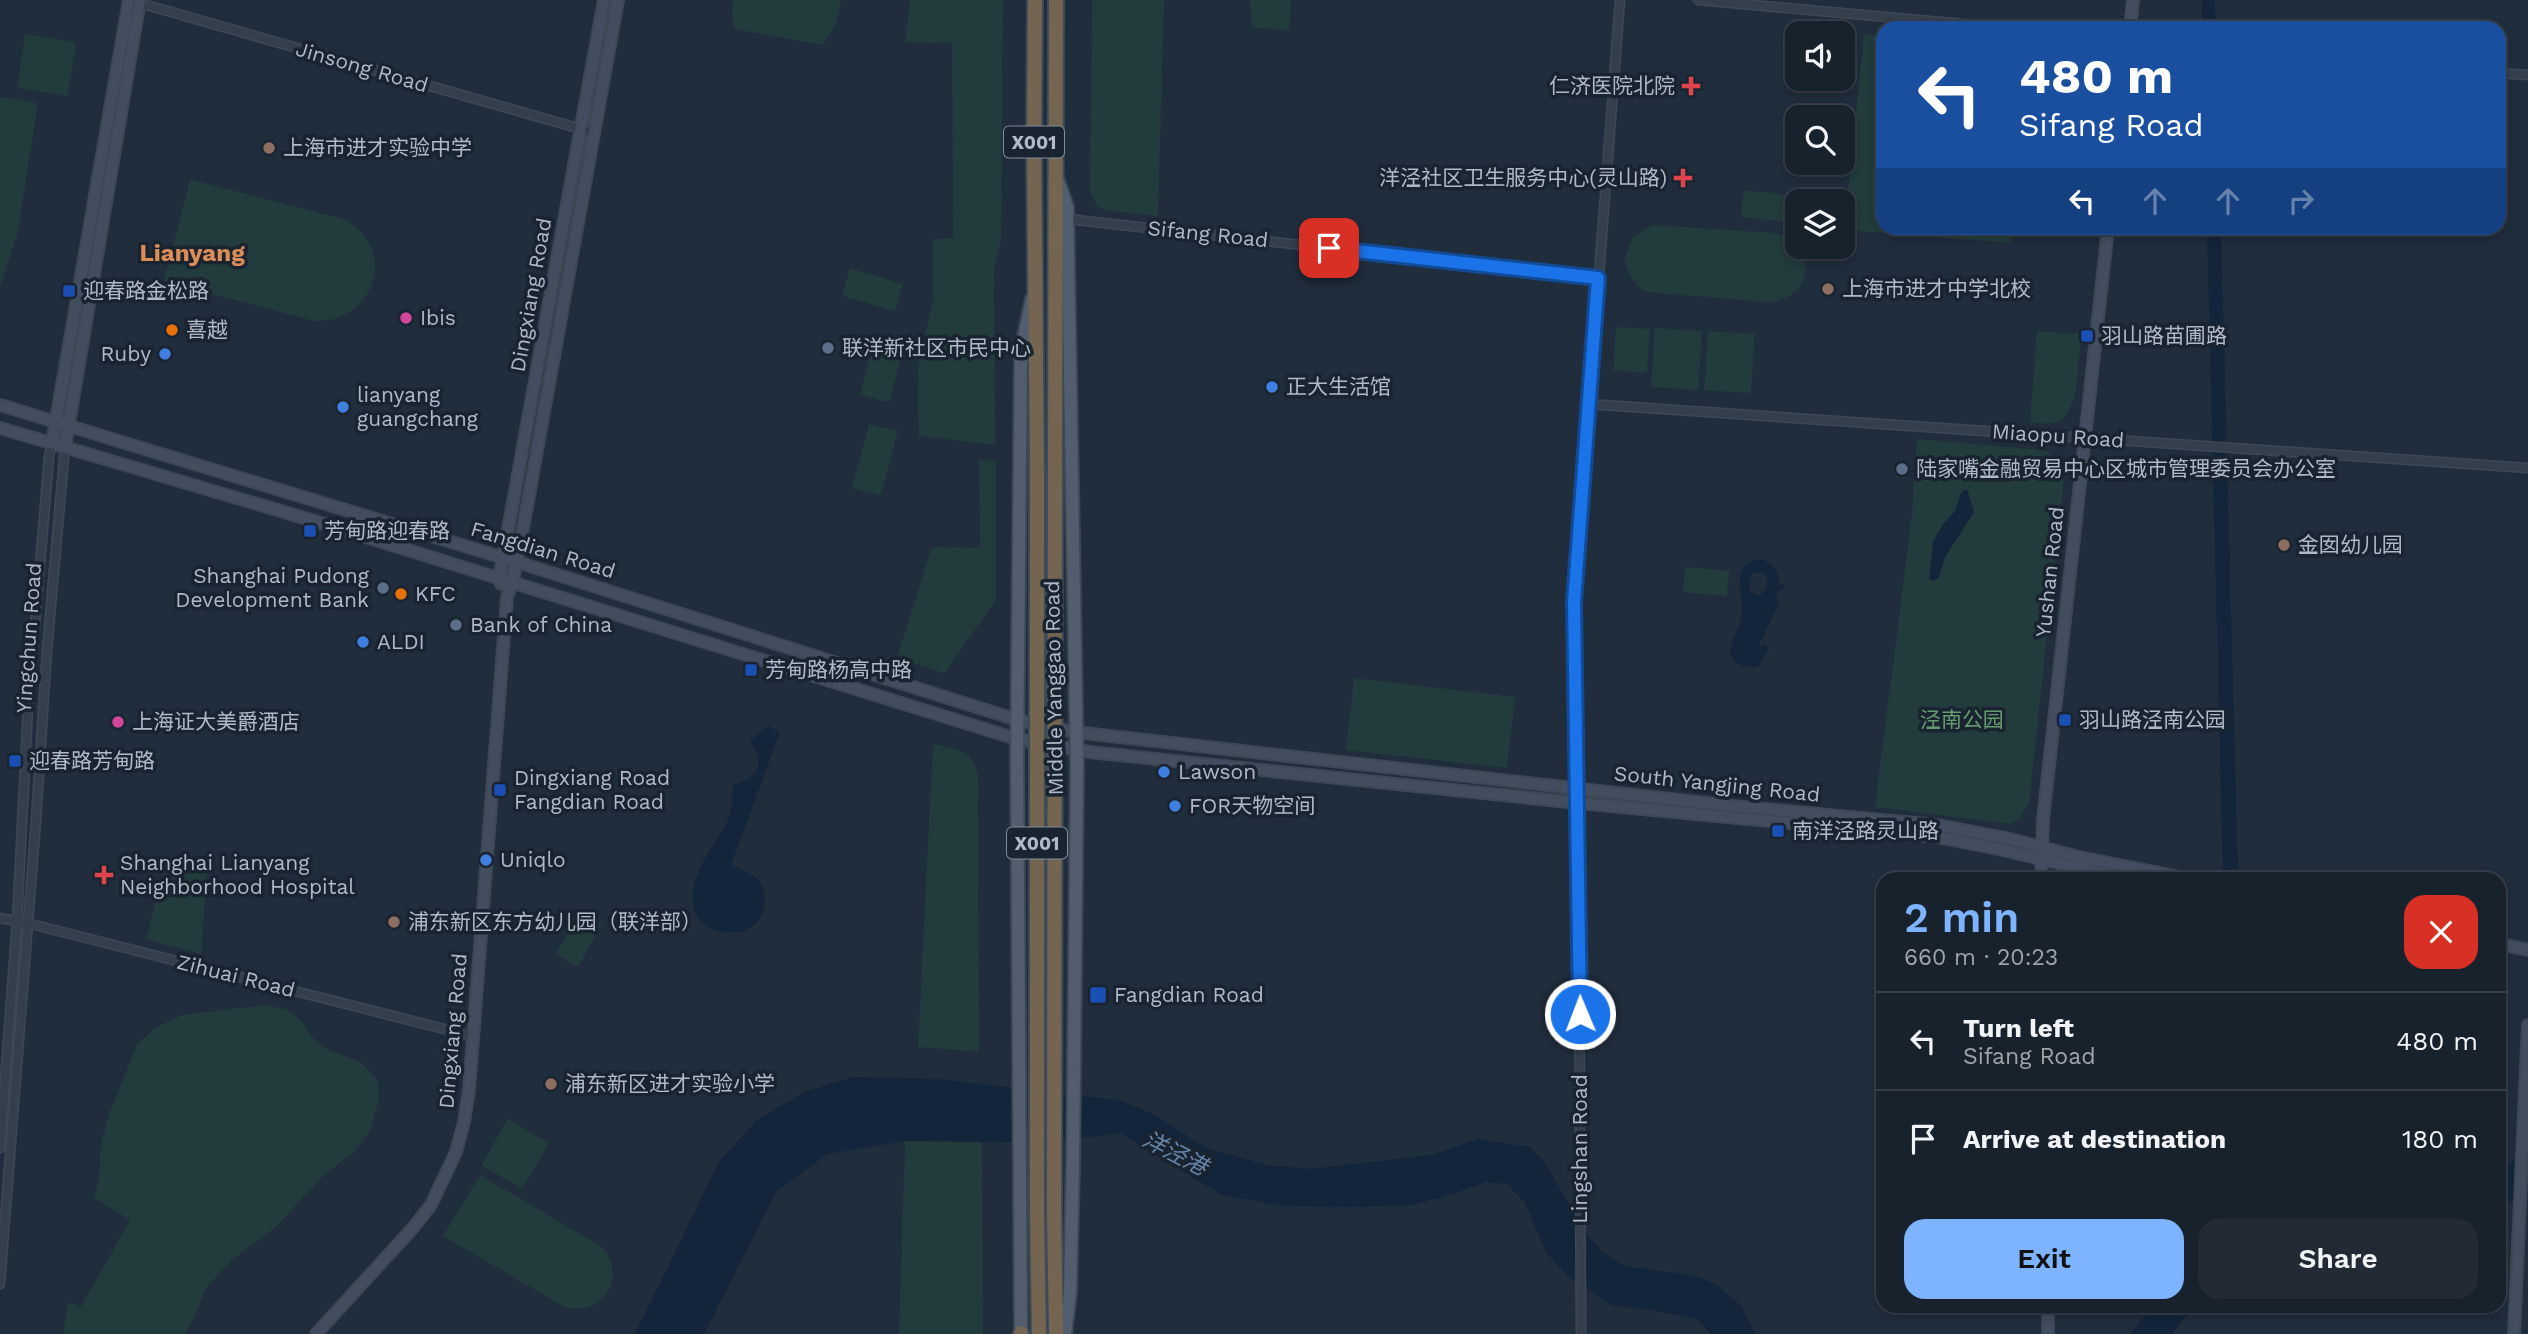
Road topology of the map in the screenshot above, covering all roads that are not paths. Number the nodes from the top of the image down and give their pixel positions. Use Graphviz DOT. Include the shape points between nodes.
graph roads {
  1 [pos="604,0"];
  2 [pos="618,0"];
  3 [pos="1035,0"];
  4 [pos="1056,0"];
  5 [pos="1620,0"];
  6 [pos="1698,0"];
  7 [pos="2133,0"];
  8 [pos="134,1"];
  9 [pos="1930,21"];
  10 [pos="2131,21"];
  11 [pos="2506,73"];
  12 [pos="2528,75"];
  13 [pos="580,129"];
  14 [pos="595,133"];
  15 [pos="1055,170"];
  16 [pos="1067,219"];
  17 [pos="2107,235"];
  18 [pos="1598,278"];
  19 [pos="1035,284"];
  20 [pos="1588,404"];
  21 [pos="0,405"];
  22 [pos="56,422"];
  23 [pos="68,425"];
  24 [pos="0,428"];
  25 [pos="2084,438"];
  26 [pos="52,443"];
  27 [pos="65,447"];
  28 [pos="2528,468"];
  29 [pos="504,558"];
  30 [pos="516,562"];
  31 [pos="499,579"];
  32 [pos="512,583"];
  33 [pos="507,597"];
  34 [pos="1018,713"];
  35 [pos="1075,732"];
  36 [pos="1017,739"];
  37 [pos="1076,750"];
  38 [pos="1578,789"];
  39 [pos="1578,803"];
  40 [pos="2040,847"];
  41 [pos="2041,860"];
  42 [pos="2041,872"];
  43 [pos="2095,872"];
  44 [pos="2157,872"];
  45 [pos="0,918"];
  46 [pos="17,921"];
  47 [pos="27,923"];
  48 [pos="2506,945"];
  49 [pos="2528,950"];
  50 [pos="2528,1026"];
  51 [pos="472,1036"];
  52 [pos="0,1148"];
  53 [pos="0,1284"];
  54 [pos="2048,1313"];
  55 [pos="316,1334"];
  56 [pos="1021,1334"];
  57 [pos="1039,1334"];
  58 [pos="1056,1334"];
  59 [pos="1065,1334"];
  60 [pos="1581,1334"];
  61 [pos="2048,1334"];
  62 [pos="2514,1334"];
  1 -- 13 [label="main road, Dingxiang Road"];
  2 -- 14 [label="main road, Dingxiang Road"];
  3 -- 19 [label="highway, Middle Yanggao Road / X001"];
  4 -- 15 [label="highway, Middle Yanggao Road / X001"];
  5 -- 18 [label="street, Lingshan Road"];
  6 -- 9 [label="street"];
  7 -- 10 [label="main road"];
  8 -- 13 [label="street, Jinsong Road"];
  8 -- 22 [label="main road, Yingchun Road"];
  8 -- 23 [label="main road, Yingchun Road"];
  11 -- 12 [label="street"];
  13 -- 14 [label="street, Jinsong Road"];
  13 -- 29 [label="main road, Dingxiang Road"];
  14 -- 30 [label="main road, Dingxiang Road"];
  15 -- 16 [label="main road, Middle Yanggao Road / X001"];
  15 -- 58 [label="highway, Middle Yanggao Road / X001, bridge"];
  16 -- 18 [label="street, Sifang Road"];
  16 -- 35 [label="main road, Middle Yanggao Road / X001"];
  17 -- 25 [label="main road, Yushan Road"];
  18 -- 20 [label="street, Lingshan Road"];
  19 -- 34 [label="main road, Middle Yanggao Road / X001" via="1021,351"];
  19 -- 57 [label="highway, Middle Yanggao Road / X001, bridge"];
  20 -- 25 [label="street, Miaopu Road"];
  20 -- 38 [label="street, Lingshan Road" via="1574,602"];
  21 -- 22 [label="main road, Fangdian Road"];
  22 -- 23 [label="main road, Fangdian Road"];
  22 -- 26 [label="main road, Yingchun Road"];
  23 -- 27 [label="main road, Yingchun Road"];
  23 -- 29 [label="main road, Fangdian Road"];
  24 -- 26 [label="main road, Fangdian Road"];
  25 -- 28 [label="street, Miaopu Road"];
  25 -- 40 [label="main road, Yushan Road"];
  26 -- 27 [label="main road, Fangdian Road"];
  26 -- 46 [label="street, Yingchun Road" via="30,689"];
  27 -- 31 [label="main road, Fangdian Road"];
  27 -- 47 [label="street, Yingchun Road"];
  29 -- 30 [label="main road, Fangdian Road"];
  29 -- 31 [label="main road, Dingxiang Road"];
  30 -- 32 [label="main road, Dingxiang Road"];
  30 -- 34 [label="main road, Fangdian Road"];
  31 -- 32 [label="main road, Fangdian Road"];
  31 -- 33 [label="main road, Dingxiang Road"];
  32 -- 33 [label="main road, Dingxiang Road"];
  32 -- 36 [label="main road, Fangdian Road"];
  33 -- 51 [label="main road, Dingxiang Road"];
  34 -- 35 [label="main road, Fangdian Road"];
  34 -- 36 [label="main road, Middle Yanggao Road"];
  35 -- 37 [label="main road, Middle Yanggao Road / X001"];
  35 -- 38 [label="main road, South Yangjing Road"];
  36 -- 37 [label="main road, Fangdian Road"];
  36 -- 56 [label="main road, Middle Yanggao Road / X001"];
  37 -- 39 [label="main road, South Yangjing Road"];
  37 -- 59 [label="main road, Middle Yanggao Road / X001" via="1073,1163"];
  38 -- 39 [label="street, Lingshan Road"];
  38 -- 40 [label="main road, South Yangjing Road" via="1936,825"];
  39 -- 41 [label="main road, South Yangjing Road" via="1938,837"];
  39 -- 60 [label="street, Lingshan Road"];
  40 -- 41 [label="main road, Yushan Road"];
  40 -- 44 [label="main road, South Yangjing Road"];
  41 -- 42 [label="main road, Yushan Road"];
  41 -- 43 [label="main road, South Yangjing Road"];
  45 -- 46 [label="street, Zihuai Road"];
  46 -- 47 [label="street, Zihuai Road"];
  46 -- 52 [label="street, Yingchun Road"];
  47 -- 51 [label="street, Zihuai Road"];
  47 -- 53 [label="street, Yingchun Road"];
  48 -- 49 [label="main road"];
  50 -- 62 [label="main road"];
  51 -- 55 [label="main road, Dingxiang Road" via="464,1122 445,1179 412,1229"];
  54 -- 61 [label="main road"];
}
